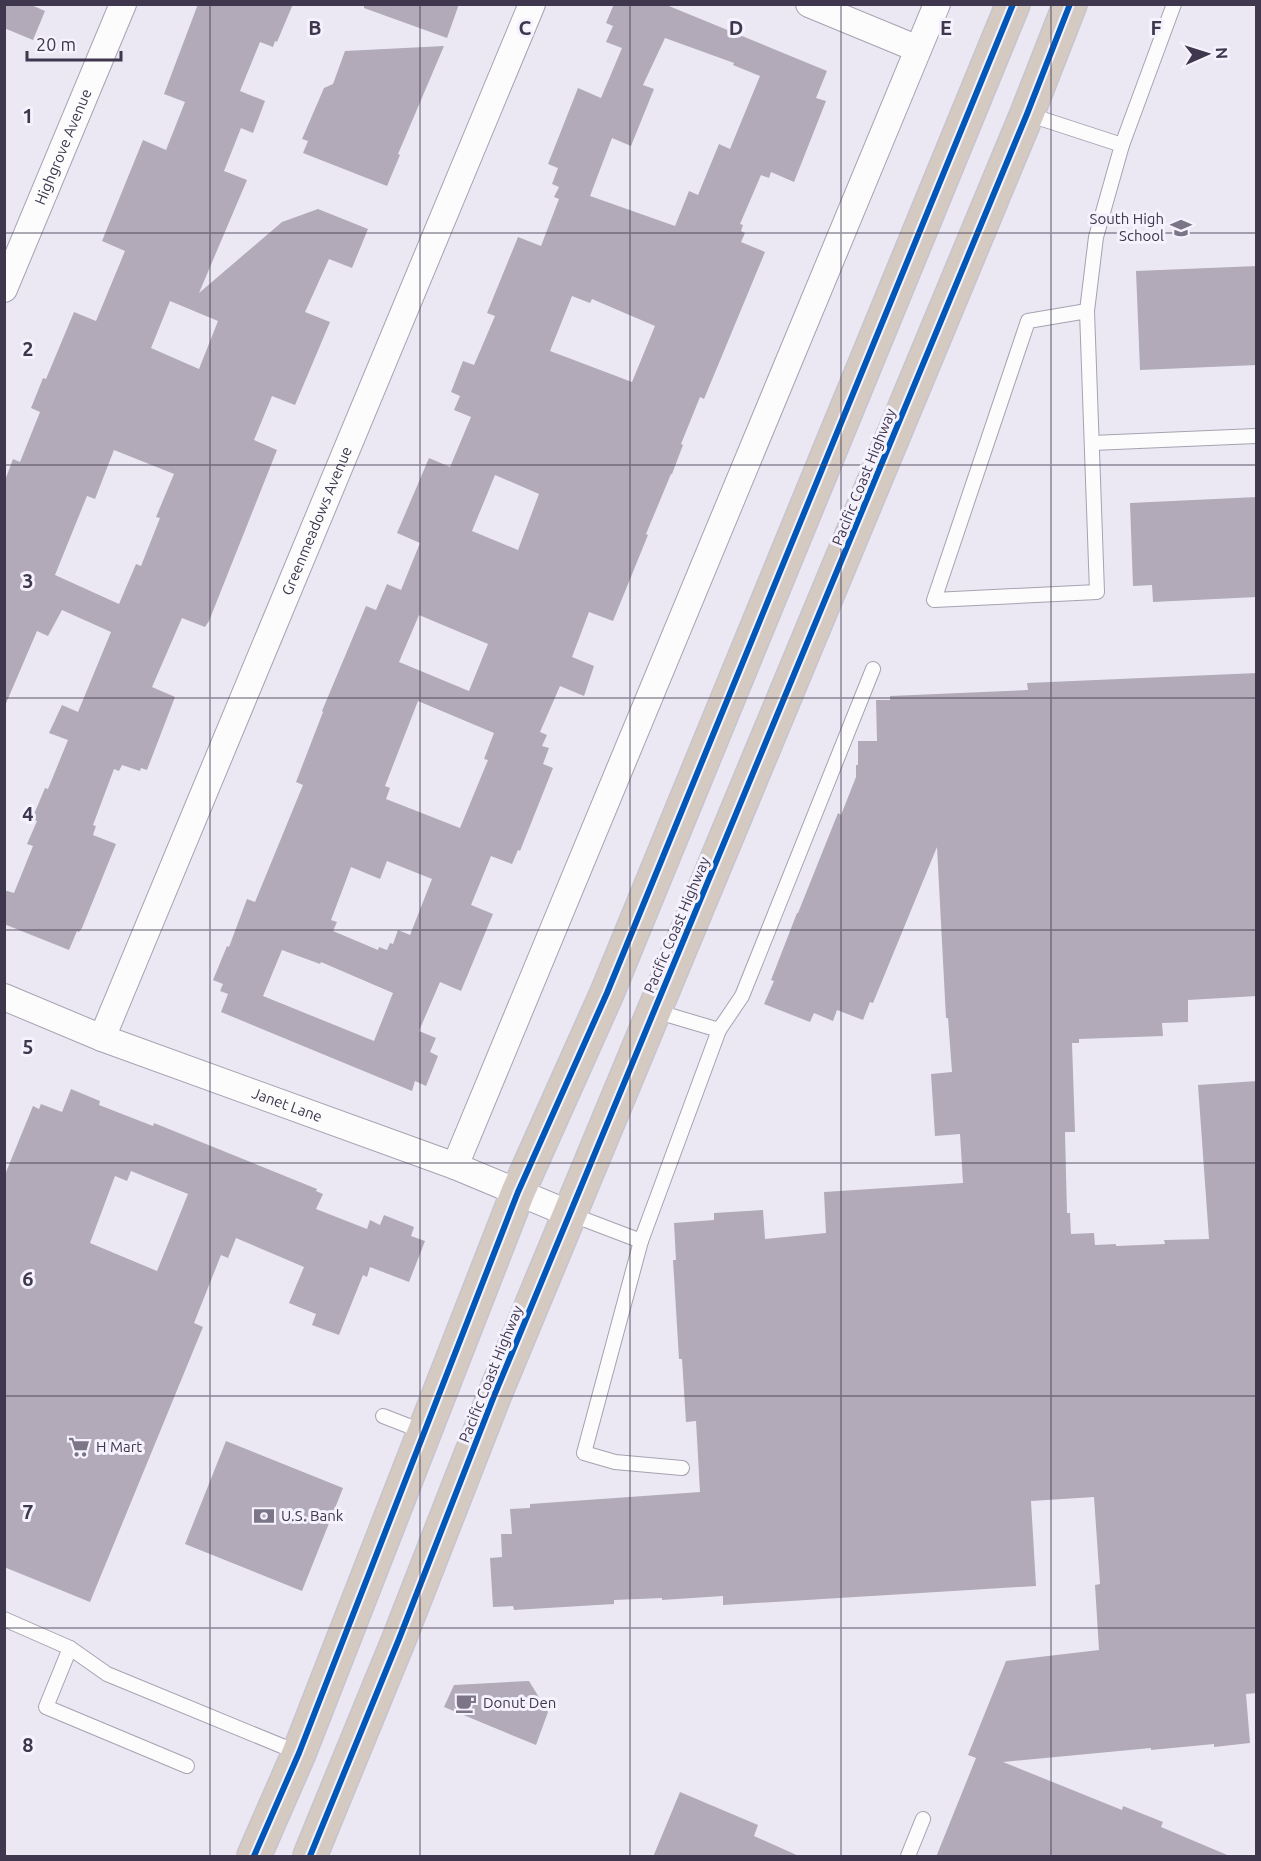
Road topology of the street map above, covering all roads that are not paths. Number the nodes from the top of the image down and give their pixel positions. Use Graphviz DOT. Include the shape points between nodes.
graph roads {
  1 [pos="123,4"];
  2 [pos="532,4"];
  3 [pos="809,4"];
  4 [pos="937,4"];
  5 [pos="1013,4"];
  6 [pos="1070,4"];
  7 [pos="1174,4"];
  8 [pos="918,49"];
  9 [pos="1027,114"];
  10 [pos="1122,145"];
  11 [pos="4,289"];
  12 [pos="1087,311"];
  13 [pos="1257,436"];
  14 [pos="1092,443"];
  15 [pos="873,669"];
  16 [pos="4,997"];
  17 [pos="655,1011"];
  18 [pos="719,1030"];
  19 [pos="102,1038"];
  20 [pos="454,1166"];
  21 [pos="518,1192"];
  22 [pos="570,1214"];
  23 [pos="641,1242"];
  24 [pos="383,1416"];
  25 [pos="424,1432"];
  26 [pos="682,1468"];
  27 [pos="4,1619"];
  28 [pos="70,1648"];
  29 [pos="299,1753"];
  30 [pos="187,1766"];
  31 [pos="346,1771"];
  32 [pos="923,1819"];
  33 [pos="254,1857"];
  34 [pos="310,1857"];
  35 [pos="908,1857"];
  1 -- 11 [label="street, Highgrove Avenue"];
  2 -- 19 [label="street, Greenmeadows Avenue"];
  3 -- 8 [label="street"];
  4 -- 8 [label="street"];
  5 -- 21 [label="highway" via="607,993"];
  6 -- 9 [label="highway, Pacific Coast Highway"];
  7 -- 10 [label="lane"];
  8 -- 20 [label="street"];
  9 -- 10 [label="lane"];
  9 -- 17 [label="highway, Pacific Coast Highway"];
  10 -- 12 [label="lane" via="1096,237"];
  12 -- 14 [label="lane"];
  12 -- 14 [label="lane" via="1028,321 934,600 1097,592"];
  13 -- 14 [label="lane"];
  15 -- 18 [label="lane" via="742,996"];
  16 -- 19 [label="street, Janet Lane"];
  17 -- 18 [label="lane"];
  17 -- 22 [label="highway, Pacific Coast Highway"];
  18 -- 23 [label="lane"];
  19 -- 20 [label="street, Janet Lane"];
  20 -- 21 [label="street, Janet Lane"];
  21 -- 22 [label="street, Janet Lane"];
  21 -- 25 [label="highway"];
  22 -- 23 [label="lane"];
  22 -- 31 [label="highway, Pacific Coast Highway"];
  23 -- 26 [label="lane" via="584,1453 615,1462"];
  24 -- 25 [label="lane"];
  25 -- 29 [label="highway"];
  27 -- 28 [label="lane"];
  28 -- 29 [label="lane" via="107,1674"];
  28 -- 30 [label="lane" via="46,1707"];
  29 -- 31 [label="highway"];
  29 -- 33 [label="highway"];
  31 -- 34 [label="highway, Pacific Coast Highway"];
  32 -- 35 [label="lane"];
}
